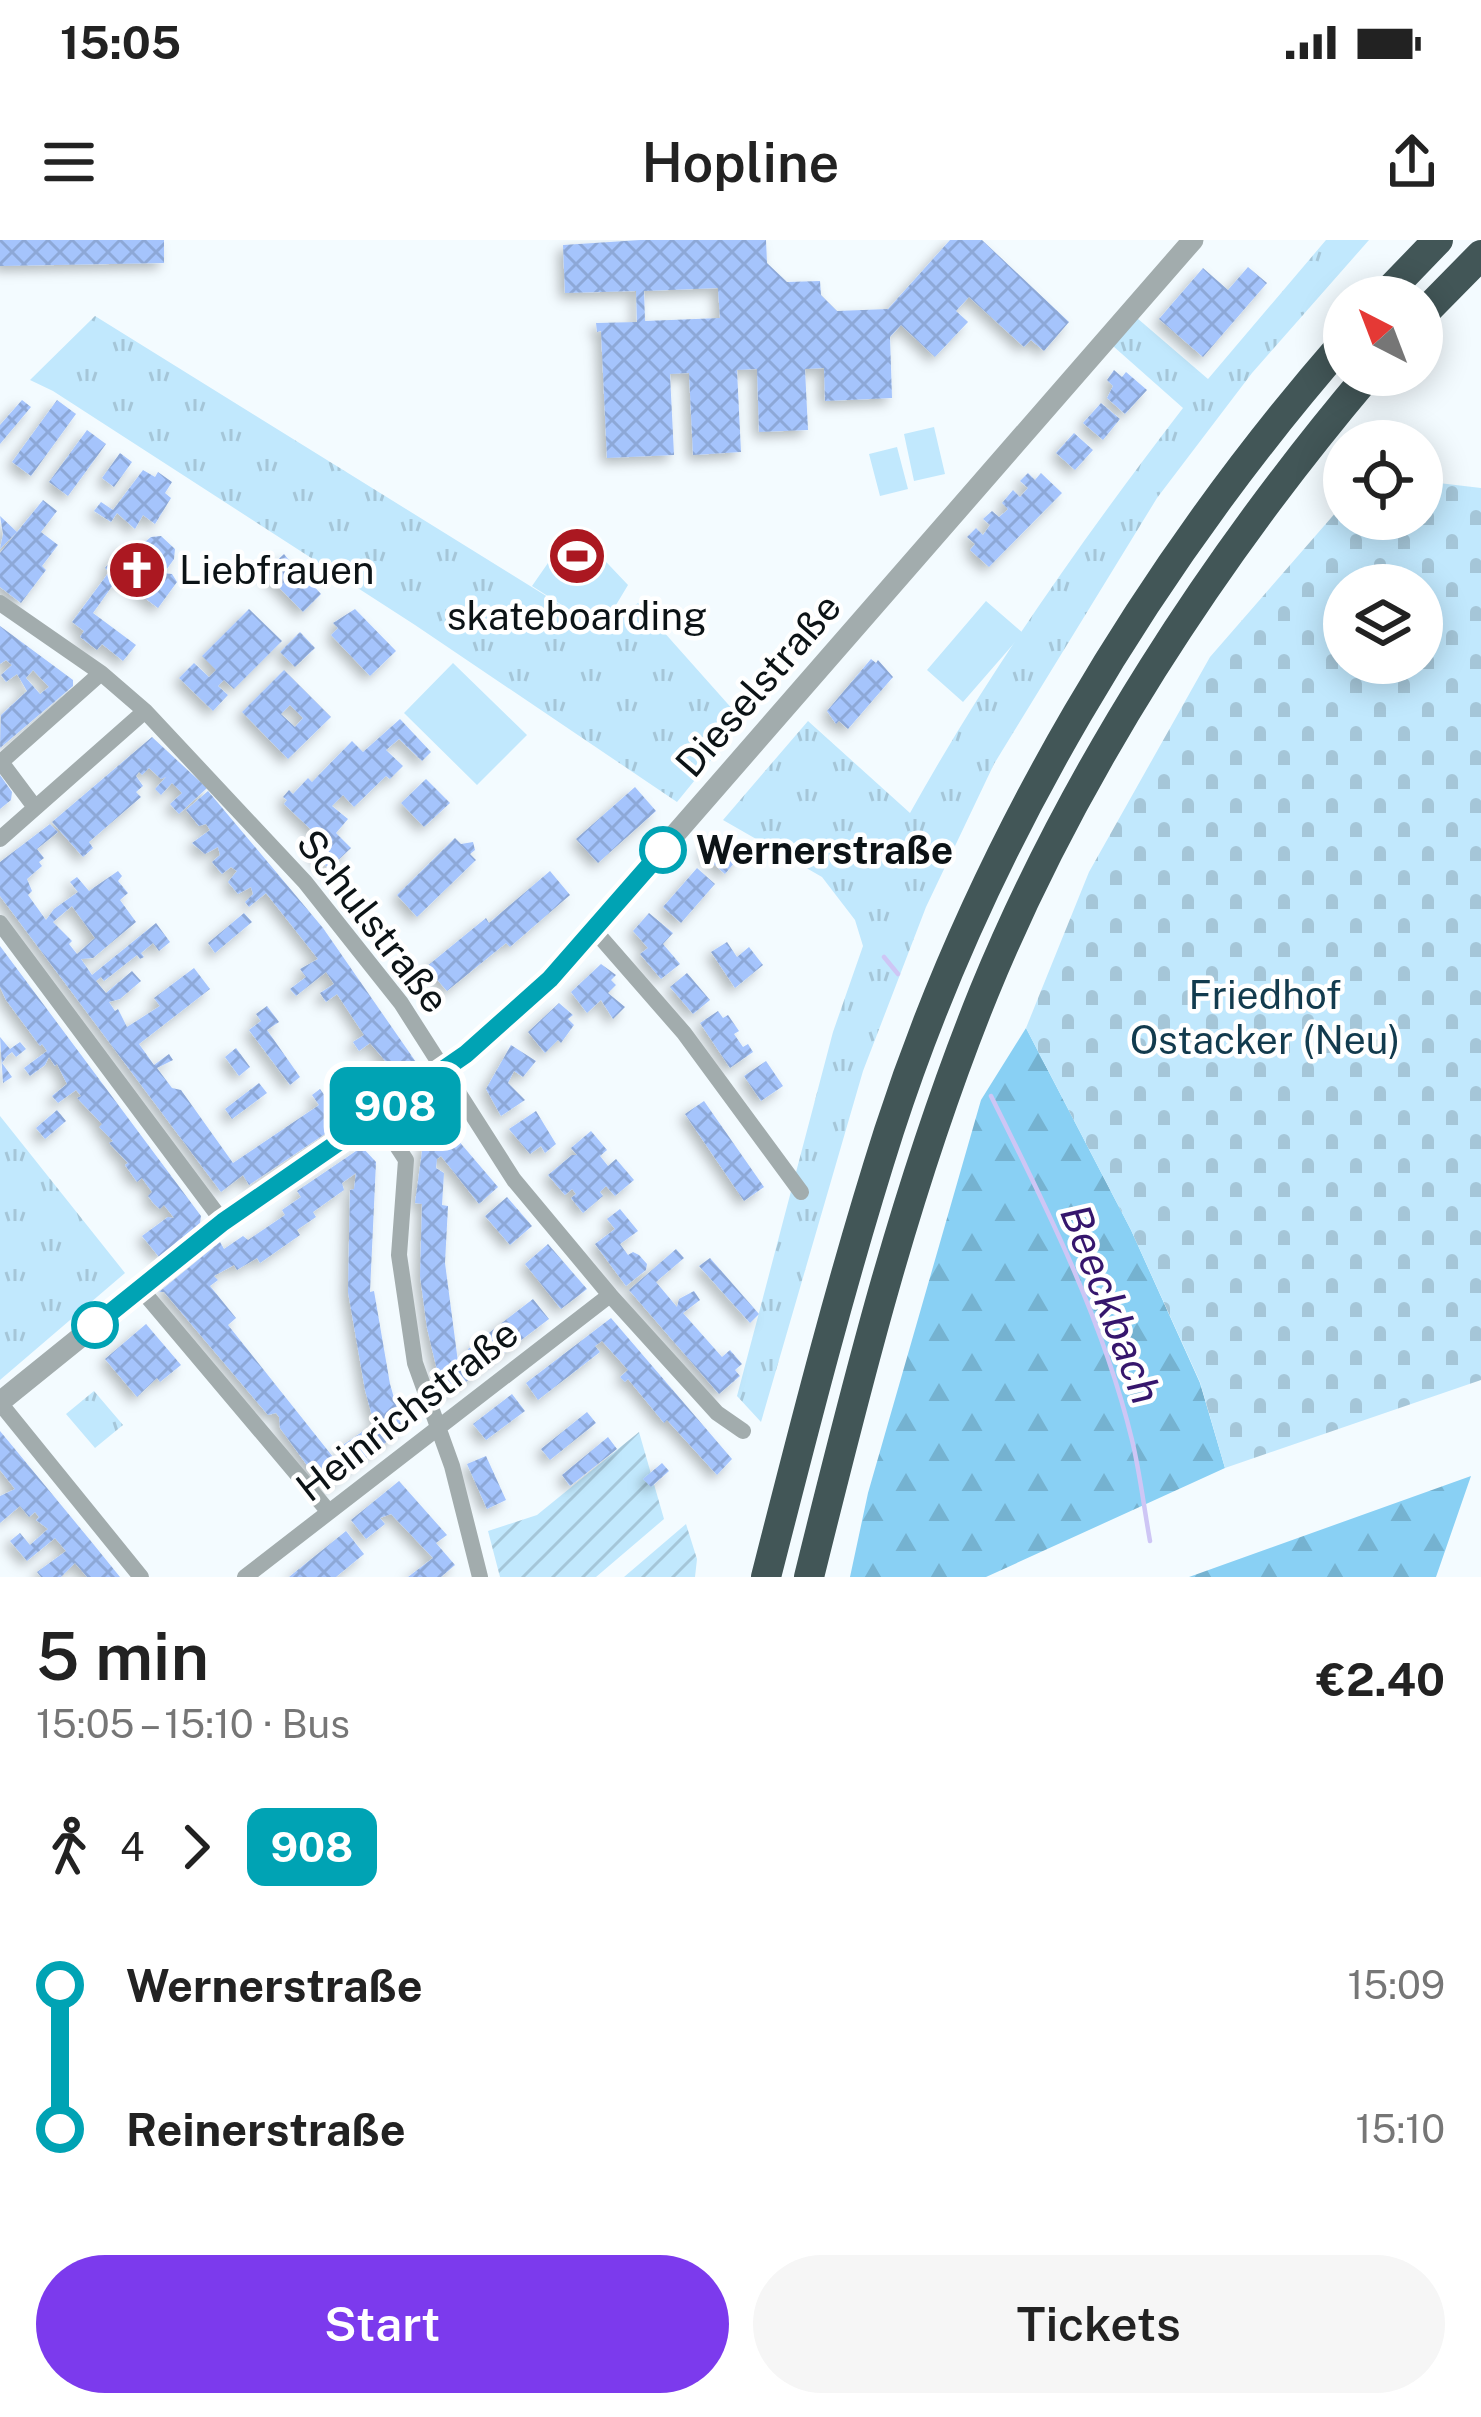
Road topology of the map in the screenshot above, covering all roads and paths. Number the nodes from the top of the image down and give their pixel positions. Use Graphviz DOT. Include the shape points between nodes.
graph roads {
  1 [pos="1192,240"];
  2 [pos="1438,240"];
  3 [pos="1481,255"];
  4 [pos="1403,276"];
  5 [pos="1443,294"];
  6 [pos="1323,366"];
  7 [pos="1351,396"];
  8 [pos="0,603"];
  9 [pos="101,673"];
  10 [pos="146,710"];
  11 [pos="34,806"];
  12 [pos="0,838"];
  13 [pos="0,923"];
  14 [pos="595,931"];
  15 [pos="446,1070"];
  16 [pos="378,1117"];
  17 [pos="801,1192"];
  18 [pos="223,1222"];
  19 [pos="140,1288"];
  20 [pos="610,1295"];
  21 [pos="0,1402"];
  22 [pos="436,1429"];
  23 [pos="743,1431"];
  24 [pos="329,1512"];
  25 [pos="141,1577"];
  26 [pos="245,1577"];
  27 [pos="480,1577"];
  28 [pos="766,1577"];
  29 [pos="809,1577"];
  1 -- 14 [label="street, Dieselstraße"];
  2 -- 4 [label="highway"];
  3 -- 5 [label="highway"];
  6 -- 28 [label="highway" via="1186,542 1114,651 995,871 890,1127"];
  7 -- 29 [label="highway" via="1151,670 1026,900 929,1141"];
  8 -- 9 [label="street, Schulstraße"];
  9 -- 10 [label="street, Schulstraße"];
  9 -- 11 [label="street" via="1,762"];
  10 -- 11 [label="street"];
  10 -- 15 [label="street, Schulstraße" via="305,882"];
  11 -- 12 [label="street"];
  13 -- 18 [label="street"];
  14 -- 15 [label="street, Dieselstraße"];
  14 -- 17 [label="street" via="684,1033"];
  15 -- 16 [label="street, Dieselstraße"];
  15 -- 20 [label="street, Schulstraße" via="514,1180"];
  16 -- 18 [label="street, Dieselstraße"];
  16 -- 22 [label="street" via="406,1160 402,1298"];
  18 -- 19 [label="street, Dieselstraße"];
  19 -- 21 [label="street, Dieselstraße"];
  19 -- 24 [label="street"];
  20 -- 22 [label="street, Heinrichstraße"];
  20 -- 23 [label="street, Schulstraße"];
  21 -- 25 [label="street"];
  22 -- 24 [label="street, Heinrichstraße"];
  22 -- 27 [label="street"];
  24 -- 26 [label="street, Heinrichstraße"];
}
